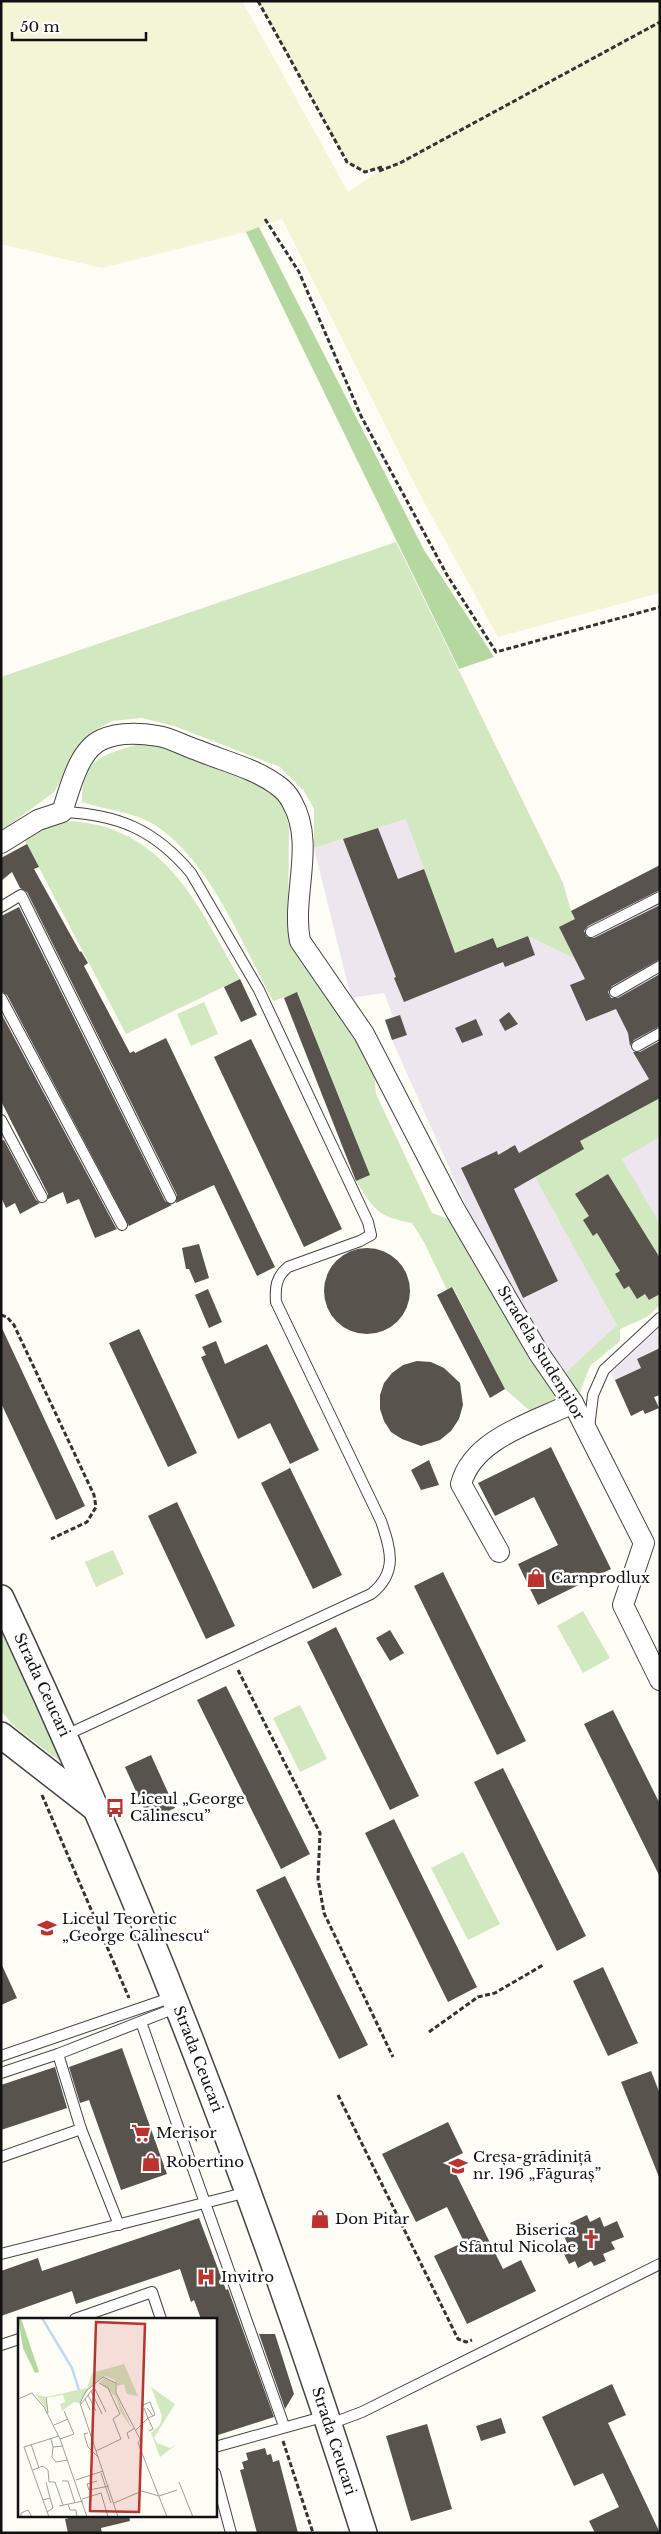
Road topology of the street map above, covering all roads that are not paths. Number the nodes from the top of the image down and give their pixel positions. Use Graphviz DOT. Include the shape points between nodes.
graph roads {
  1 [pos="62,812"];
  2 [pos="1,843"];
  3 [pos="660,897"];
  4 [pos="1,906"];
  5 [pos="591,932"];
  6 [pos="660,966"];
  7 [pos="615,992"];
  8 [pos="1,998"];
  9 [pos="660,1033"];
  10 [pos="637,1046"];
  11 [pos="1,1120"];
  12 [pos="42,1197"];
  13 [pos="171,1198"];
  14 [pos="122,1225"];
  15 [pos="660,1318"];
  16 [pos="574,1403"];
  17 [pos="588,1432"];
  18 [pos="499,1552"];
  19 [pos="1,1598"];
  20 [pos="660,1680"];
  21 [pos="1,1735"];
  22 [pos="66,1735"];
  23 [pos="99,1812"];
  24 [pos="176,2002"];
  25 [pos="141,2022"];
  26 [pos="58,2054"];
  27 [pos="1,2056"];
  28 [pos="1,2073"];
  29 [pos="81,2129"];
  30 [pos="1,2157"];
  31 [pos="249,2191"];
  32 [pos="205,2204"];
  33 [pos="119,2225"];
  34 [pos="1,2254"];
  35 [pos="660,2264"];
  36 [pos="78,2318"];
  37 [pos="162,2318"];
  38 [pos="18,2339"];
  39 [pos="1,2345"];
  40 [pos="328,2420"];
  41 [pos="281,2427"];
  42 [pos="216,2447"];
  43 [pos="216,2477"];
  44 [pos="231,2533"];
  45 [pos="364,2533"];
  1 -- 2 [label="street" via="38,820"];
  1 -- 16 [label="street, Stradela Studenților" via="88,750 101,740 135,733 159,736 259,774 278,786 292,801 300,821 302,844 297,924 300,941 364,1034 454,1208 538,1352"];
  1 -- 22 [label="lane" via="99,815 145,832 177,857 190,873 259,990 368,1222 371,1235 288,1267 280,1273 275,1288 276,1302 380,1521 391,1559 386,1579 370,1594"];
  3 -- 5 [label="lane"];
  4 -- 13 [label="lane" via="21,895"];
  6 -- 7 [label="lane"];
  8 -- 14 [label="lane"];
  9 -- 10 [label="lane"];
  11 -- 12 [label="lane"];
  15 -- 17 [label="lane" via="604,1370 594,1395"];
  16 -- 17 [label="street, Stradela Studenților"];
  16 -- 18 [label="street" via="491,1444 465,1470 461,1484"];
  17 -- 20 [label="street, Stradela Studenților" via="644,1543 622,1606"];
  19 -- 22 [label="street, Strada Ceucari"];
  21 -- 23 [label="street"];
  22 -- 23 [label="street, Strada Ceucari"];
  23 -- 24 [label="street, Strada Ceucari"];
  24 -- 25 [label="lane"];
  24 -- 27 [label="lane" via="134,2010"];
  24 -- 31 [label="street, Strada Ceucari"];
  25 -- 26 [label="lane"];
  25 -- 32 [label="lane"];
  26 -- 28 [label="lane"];
  26 -- 29 [label="lane"];
  29 -- 30 [label="lane"];
  29 -- 33 [label="lane"];
  31 -- 32 [label="lane"];
  31 -- 40 [label="street, Strada Ceucari"];
  32 -- 33 [label="lane"];
  32 -- 41 [label="lane"];
  33 -- 34 [label="lane"];
  35 -- 40 [label="lane" via="362,2412"];
  36 -- 37 [label="lane" via="152,2292"];
  38 -- 39 [label="lane"];
  40 -- 41 [label="lane"];
  40 -- 45 [label="street, Strada Ceucari"];
  41 -- 42 [label="lane"];
  43 -- 44 [label="lane"];
}
